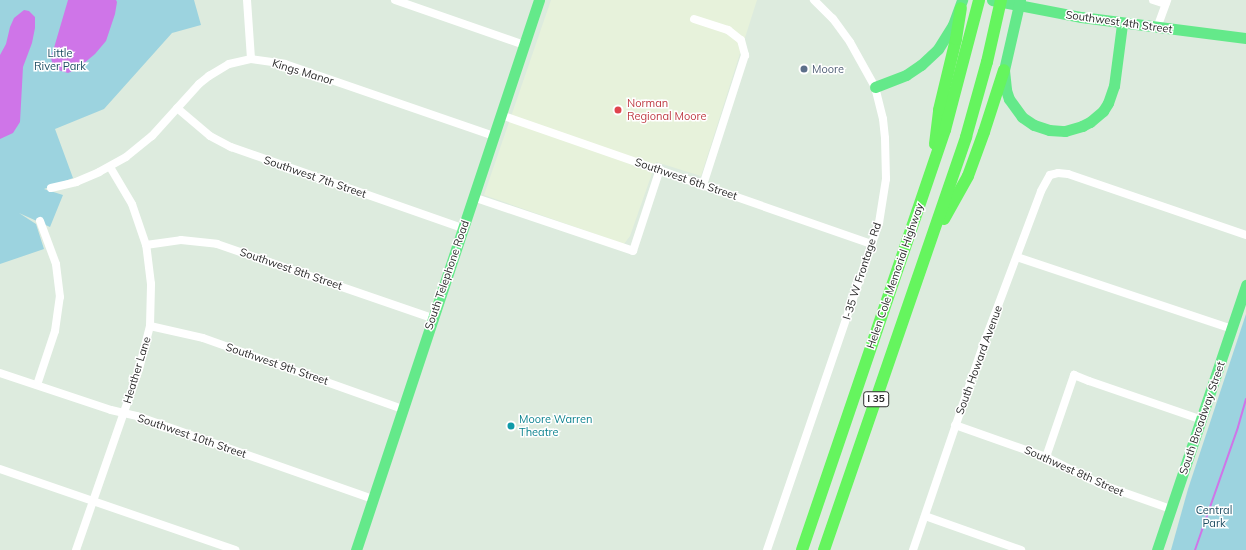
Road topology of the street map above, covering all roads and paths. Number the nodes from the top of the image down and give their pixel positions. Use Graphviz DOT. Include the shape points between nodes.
graph roads {
  1 [pos="247,0"];
  2 [pos="395,0"];
  3 [pos="539,0"];
  4 [pos="814,0"];
  5 [pos="979,0"];
  6 [pos="992,0"];
  7 [pos="1001,0"];
  8 [pos="1020,0"];
  9 [pos="1153,0"];
  10 [pos="1166,2"];
  11 [pos="962,4"];
  12 [pos="694,19"];
  13 [pos="1122,24"];
  14 [pos="1157,28"];
  15 [pos="1246,38"];
  16 [pos="524,45"];
  17 [pos="251,59"];
  18 [pos="1004,70"];
  19 [pos="875,87"];
  20 [pos="177,108"];
  21 [pos="501,115"];
  22 [pos="494,136"];
  23 [pos="933,165"];
  24 [pos="110,166"];
  25 [pos="660,169"];
  26 [pos="703,185"];
  27 [pos="51,188"];
  28 [pos="473,197"];
  29 [pos="40,221"];
  30 [pos="462,228"];
  31 [pos="1246,235"];
  32 [pos="872,244"];
  33 [pos="146,245"];
  34 [pos="928,248"];
  35 [pos="1017,257"];
  36 [pos="1246,285"];
  37 [pos="432,318"];
  38 [pos="150,326"];
  39 [pos="1232,330"];
  40 [pos="0,373"];
  41 [pos="37,385"];
  42 [pos="402,409"];
  43 [pos="123,413"];
  44 [pos="1202,420"];
  45 [pos="955,425"];
  46 [pos="1046,457"];
  47 [pos="0,469"];
  48 [pos="373,499"];
  49 [pos="93,501"];
  50 [pos="1171,509"];
  51 [pos="925,516"];
  52 [pos="76,550"];
  53 [pos="235,550"];
  54 [pos="356,550"];
  55 [pos="767,550"];
  56 [pos="802,550"];
  57 [pos="824,550"];
  58 [pos="913,550"];
  59 [pos="1021,550"];
  60 [pos="1157,550"];
  1 -- 17 [label="street"];
  2 -- 16 [label="street"];
  3 -- 16 [label="main road, South Telephone Road"];
  4 -- 19 [label="street, I-35 W Frontage Rd" via="833,19 850,42"];
  5 -- 23 [label="highway, Helen Cole Memorial Highway / I 35" via="955,96"];
  6 -- 13 [label="main road, Southwest 4th Street"];
  7 -- 34 [label="highway, Helen Cole Memorial Highway / I 35" via="968,130"];
  8 -- 18 [label="main road"];
  9 -- 10 [label="street"];
  10 -- 14 [label="street"];
  11 -- 19 [label="main road" via="946,39 930,57 906,75"];
  11 -- 23 [label="highway" via="939,110"];
  12 -- 26 [label="street" via="728,30 741,40 744,61"];
  13 -- 14 [label="main road, Southwest 4th Street"];
  13 -- 18 [label="main road" via="1112,93 1103,111 1082,126 1058,131 1041,128 1027,121 1017,112 1009,99"];
  14 -- 15 [label="main road, Southwest 4th Street"];
  16 -- 21 [label="main road, South Telephone Road"];
  17 -- 20 [label="street, Kings Manor" via="230,64 209,76"];
  17 -- 22 [label="street, Kings Manor" via="285,64"];
  18 -- 34 [label="highway" via="968,176"];
  19 -- 32 [label="street, I-35 W Frontage Rd" via="883,118 887,160 882,207"];
  20 -- 24 [label="street, Kings Manor" via="148,140"];
  20 -- 30 [label="street, Southwest 7th Street" via="210,136 232,147"];
  21 -- 22 [label="main road, South Telephone Road"];
  21 -- 25 [label="street, Southwest 6th Street"];
  22 -- 28 [label="main road, South Telephone Road"];
  23 -- 56 [label="highway, Helen Cole Memorial Highway / I 35"];
  24 -- 27 [label="street, Kings Manor" via="76,182"];
  24 -- 33 [label="street, Heather Lane" via="132,204"];
  25 -- 26 [label="street, Southwest 6th Street"];
  25 -- 28 [label="street" via="633,251"];
  26 -- 32 [label="street, Southwest 6th Street"];
  28 -- 30 [label="main road, South Telephone Road"];
  29 -- 41 [label="street" via="56,264 60,297 55,330"];
  30 -- 37 [label="main road, South Telephone Road"];
  31 -- 35 [label="street, South Howard Avenue" via="1068,174 1053,174 1044,183"];
  32 -- 55 [label="street, I-35 W Frontage Rd"];
  33 -- 37 [label="street, Southwest 8th Street" via="181,240 217,244"];
  33 -- 38 [label="street, Heather Lane" via="151,284"];
  34 -- 57 [label="highway, Helen Cole Memorial Highway / I 35"];
  35 -- 39 [label="street"];
  35 -- 45 [label="street, South Howard Avenue"];
  36 -- 39 [label="main road, South Broadway Street"];
  37 -- 42 [label="main road, South Telephone Road"];
  38 -- 42 [label="street, Southwest 9th Street" via="203,338"];
  38 -- 43 [label="street, Heather Lane" via="143,356"];
  39 -- 44 [label="main road, South Broadway Street"];
  40 -- 41 [label="street, Southwest 10th Street"];
  41 -- 43 [label="street, Southwest 10th Street"];
  42 -- 48 [label="main road, South Telephone Road"];
  43 -- 48 [label="street, Southwest 10th Street"];
  43 -- 49 [label="street, Heather Lane"];
  44 -- 46 [label="street" via="1074,375"];
  44 -- 50 [label="main road, South Broadway Street"];
  45 -- 46 [label="street, Southwest 8th Street"];
  45 -- 51 [label="street, South Howard Avenue"];
  46 -- 50 [label="street, Southwest 8th Street" via="1100,484"];
  47 -- 49 [label="street"];
  48 -- 54 [label="main road, South Telephone Road"];
  49 -- 52 [label="street, Heather Lane"];
  49 -- 53 [label="street"];
  50 -- 60 [label="main road, South Broadway Street"];
  51 -- 58 [label="street, South Howard Avenue"];
  51 -- 59 [label="street"];
}
